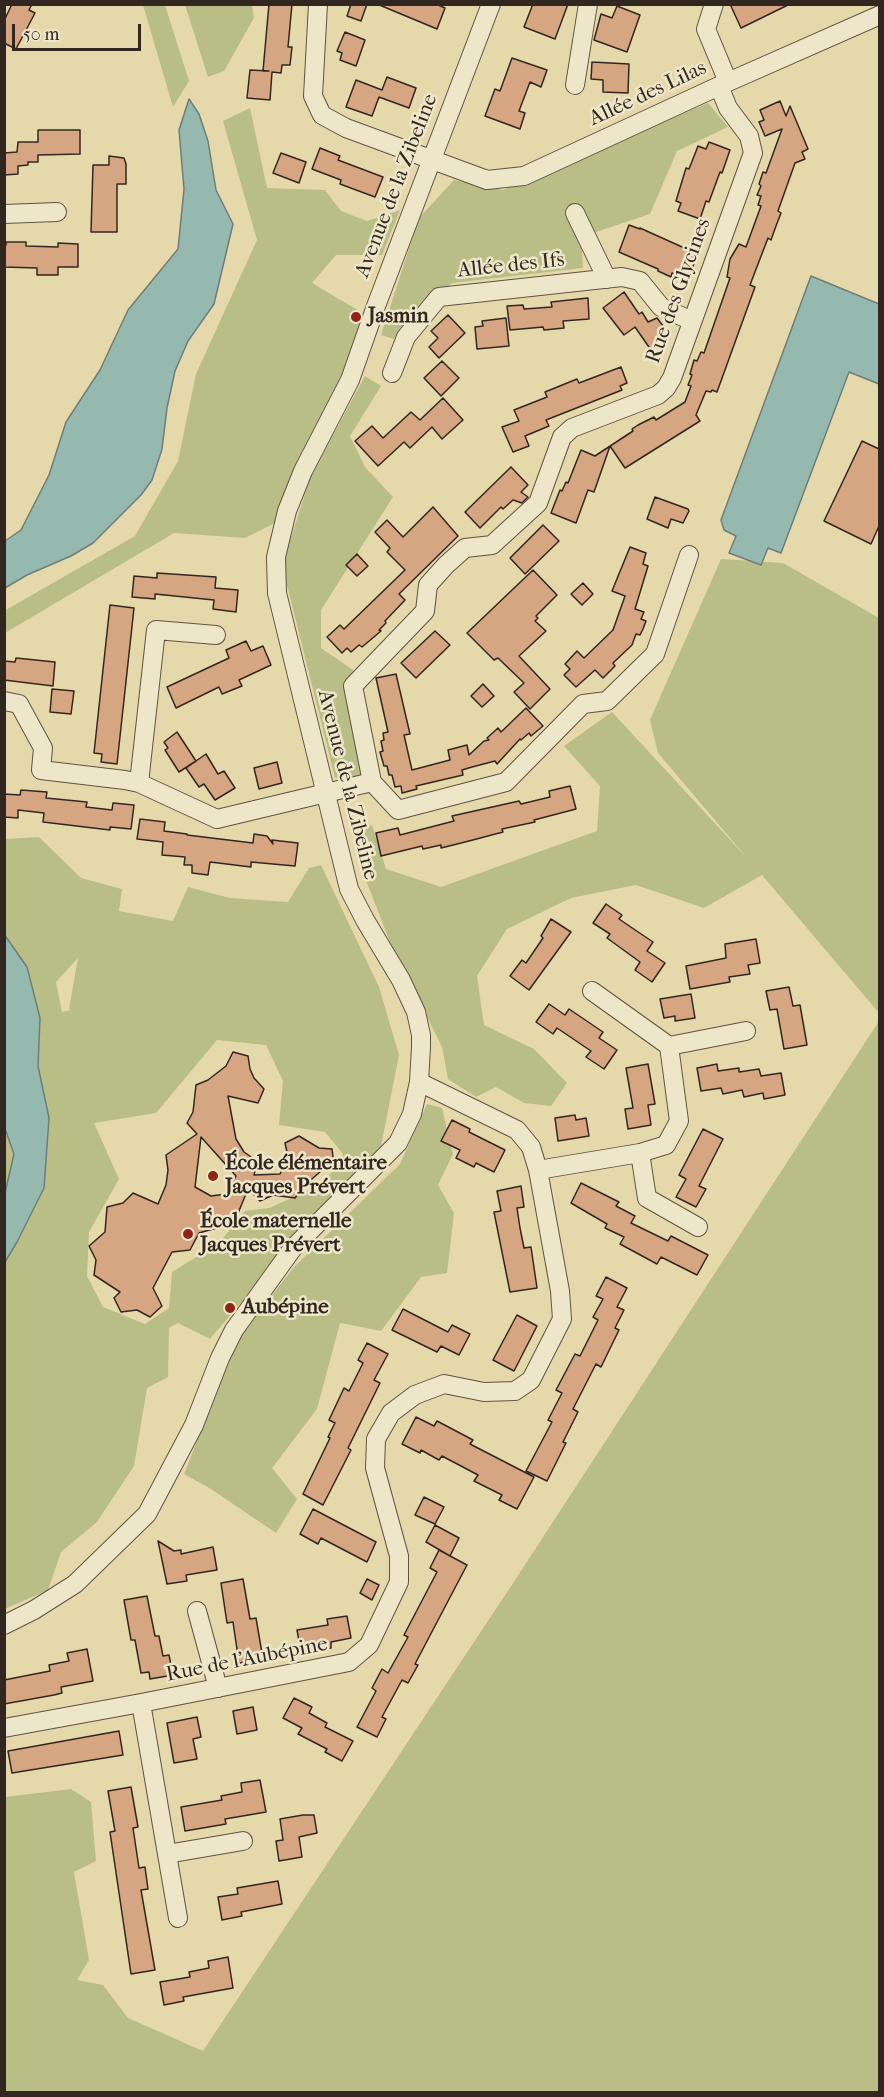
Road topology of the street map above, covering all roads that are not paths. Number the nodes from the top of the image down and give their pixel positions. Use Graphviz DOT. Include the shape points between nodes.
graph roads {
  1 [pos="318,4"];
  2 [pos="491,4"];
  3 [pos="588,4"];
  4 [pos="714,4"];
  5 [pos="879,15"];
  6 [pos="723,84"];
  7 [pos="575,85"];
  8 [pos="431,159"];
  9 [pos="57,212"];
  10 [pos="575,213"];
  11 [pos="4,214"];
  12 [pos="607,279"];
  13 [pos="692,321"];
  14 [pos="392,373"];
  15 [pos="689,555"];
  16 [pos="216,634"];
  17 [pos="4,701"];
  18 [pos="372,782"];
  19 [pos="139,783"];
  20 [pos="327,794"];
  21 [pos="592,991"];
  22 [pos="746,1031"];
  23 [pos="669,1046"];
  24 [pos="419,1082"];
  25 [pos="640,1153"];
  26 [pos="538,1170"];
  27 [pos="698,1227"];
  28 [pos="197,1611"];
  29 [pos="4,1625"];
  30 [pos="218,1688"];
  31 [pos="141,1703"];
  32 [pos="4,1728"];
  33 [pos="243,1841"];
  34 [pos="167,1854"];
  35 [pos="178,1918"];
  1 -- 8 [label="street, Allée des Lilas" via="313,96 321,115"];
  2 -- 8 [label="street, Avenue de la Zibeline"];
  3 -- 7 [label="street"];
  4 -- 6 [label="street, Rue des Glycines" via="706,29"];
  5 -- 6 [label="street, Allée des Lilas"];
  6 -- 8 [label="street, Allée des Lilas" via="524,176 487,180"];
  6 -- 13 [label="street, Rue des Glycines" via="728,108 749,136 753,153"];
  8 -- 20 [label="street, Avenue de la Zibeline" via="350,381 291,501 276,557 277,593"];
  9 -- 11 [label="street"];
  10 -- 12 [label="street, Allée des Ifs"];
  12 -- 13 [label="street, Allée des Ifs" via="640,281 661,307"];
  12 -- 14 [label="street, Allée des Ifs" via="439,297 406,337"];
  13 -- 18 [label="street, Rue des Glycines" via="666,388 658,395 572,428 562,437 538,503 492,545 465,548 446,565 428,585 425,610 353,686"];
  15 -- 18 [label="street" via="655,654 607,701 583,704 506,782 398,810"];
  16 -- 19 [label="street" via="156,630"];
  17 -- 19 [label="street" via="19,704 43,748 41,770"];
  18 -- 20 [label="street"];
  19 -- 20 [label="street" via="217,819"];
  20 -- 24 [label="street, Avenue de la Zibeline" via="349,889 416,1012 421,1035"];
  21 -- 23 [label="street"];
  22 -- 23 [label="street"];
  23 -- 25 [label="street" via="680,1121 666,1145"];
  24 -- 26 [label="street, Rue de l'Aubépine" via="518,1130 531,1147"];
  24 -- 29 [label="street, Avenue de la Zibeline" via="412,1114 398,1143 293,1248 234,1330 194,1425 147,1515 75,1584"];
  25 -- 26 [label="street"];
  25 -- 27 [label="street" via="647,1198"];
  26 -- 30 [label="street, Rue de l'Aubépine" via="562,1319 531,1380 515,1391 484,1392 444,1384 415,1395 391,1413 376,1439 375,1468 399,1556 399,1582 369,1645 349,1662"];
  28 -- 30 [label="street"];
  30 -- 31 [label="street, Rue de l'Aubépine"];
  31 -- 32 [label="street, Rue de l'Aubépine"];
  31 -- 34 [label="street"];
  33 -- 34 [label="street"];
  34 -- 35 [label="street"];
}
